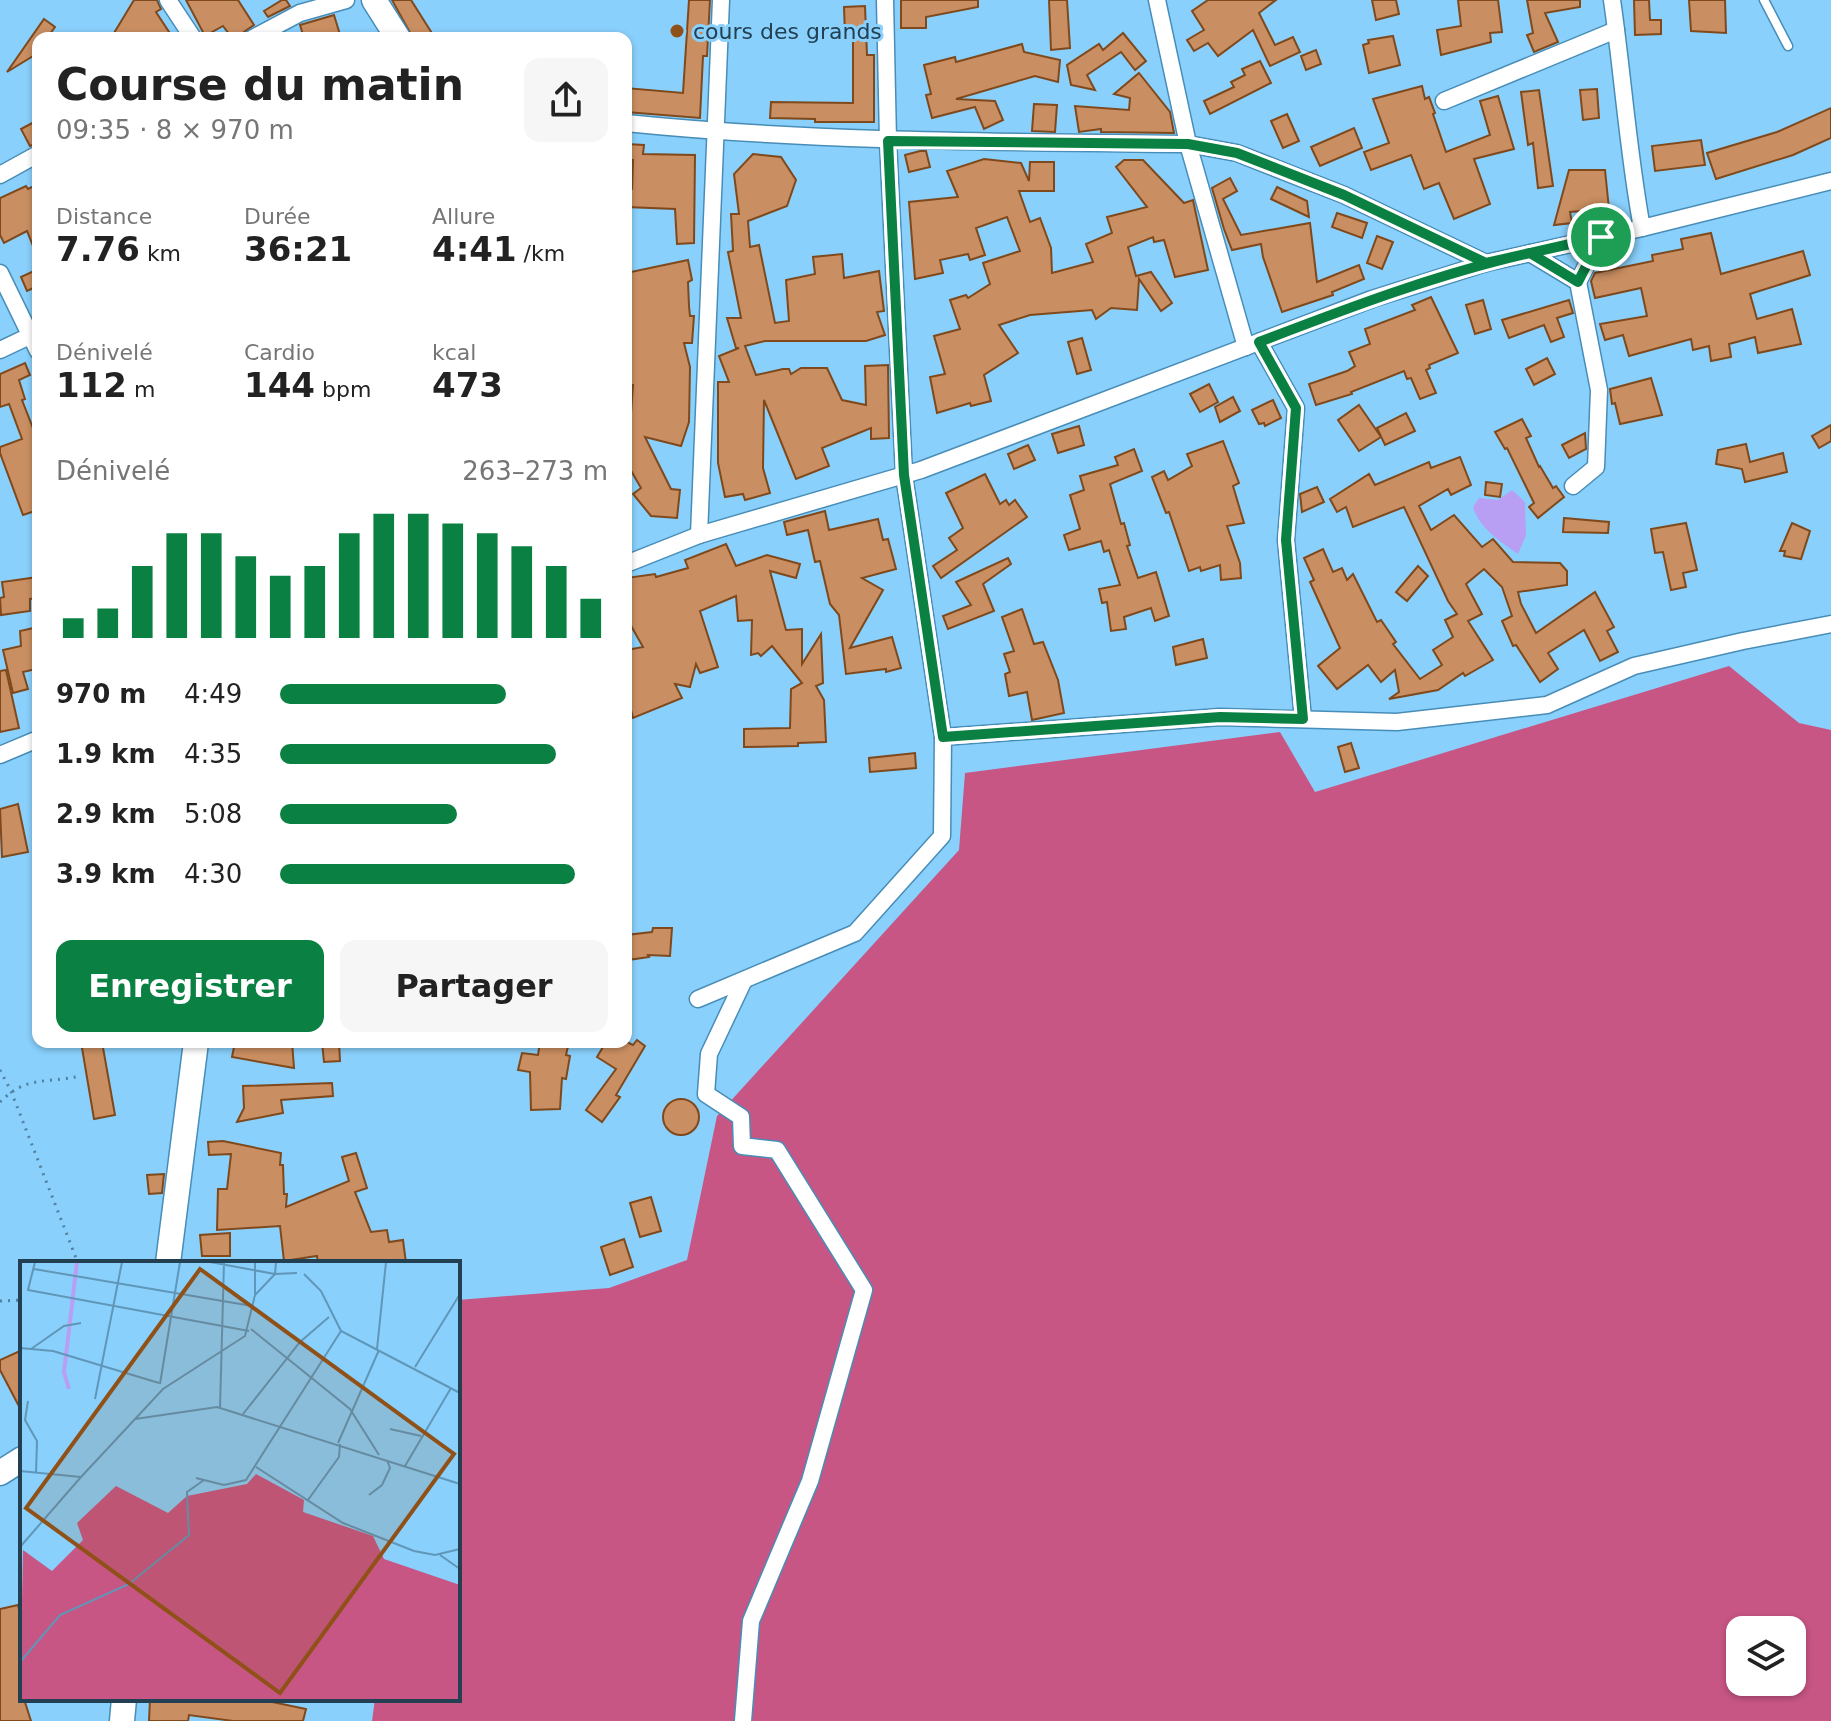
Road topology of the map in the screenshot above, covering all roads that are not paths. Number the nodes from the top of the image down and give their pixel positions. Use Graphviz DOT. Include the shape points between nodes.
graph roads {
  1 [pos="168,0"];
  2 [pos="346,0"];
  3 [pos="374,0"];
  4 [pos="721,0"];
  5 [pos="885,0"];
  6 [pos="1157,0"];
  7 [pos="1612,0"];
  8 [pos="1764,0"];
  9 [pos="1616,30"];
  10 [pos="189,32"];
  11 [pos="264,32"];
  12 [pos="394,32"];
  13 [pos="1788,46"];
  14 [pos="1444,101"];
  15 [pos="632,124"];
  16 [pos="717,132"];
  17 [pos="888,141"];
  18 [pos="1188,144"];
  19 [pos="32,157"];
  20 [pos="0,175"];
  21 [pos="1831,181"];
  22 [pos="1642,228"];
  23 [pos="1601,237"];
  24 [pos="1530,253"];
  25 [pos="1486,263"];
  26 [pos="0,273"];
  27 [pos="1578,282"];
  28 [pos="32,332"];
  29 [pos="32,340"];
  30 [pos="1253,344"];
  31 [pos="0,350"];
  32 [pos="904,475"];
  33 [pos="1573,486"];
  34 [pos="699,535"];
  35 [pos="632,562"];
  36 [pos="1831,624"];
  37 [pos="1303,719"];
  38 [pos="943,737"];
  39 [pos="32,742"];
  40 [pos="0,755"];
  41 [pos="744,980"];
  42 [pos="698,999"];
  43 [pos="195,1048"];
  44 [pos="168,1261"];
  45 [pos="20,1460"];
  46 [pos="0,1473"];
  47 [pos="124,1701"];
  48 [pos="122,1721"];
  49 [pos="743,1721"];
  1 -- 10 [label="street"];
  2 -- 11 [label="street" via="300,13"];
  3 -- 12 [label="street"];
  4 -- 16 [label="street"];
  5 -- 17 [label="street"];
  6 -- 18 [label="street"];
  7 -- 9 [label="street"];
  8 -- 13 [label="lane"];
  9 -- 14 [label="street"];
  9 -- 22 [label="street"];
  15 -- 16 [label="street"];
  16 -- 17 [label="street"];
  16 -- 34 [label="street"];
  17 -- 18 [label="street"];
  17 -- 32 [label="street"];
  18 -- 25 [label="street" via="1237,153 1330,190"];
  18 -- 30 [label="street"];
  19 -- 20 [label="street"];
  21 -- 22 [label="street"];
  22 -- 23 [label="street"];
  23 -- 24 [label="street"];
  23 -- 27 [label="street"];
  24 -- 25 [label="street"];
  24 -- 27 [label="street"];
  25 -- 30 [label="street"];
  26 -- 28 [label="street"];
  27 -- 33 [label="street" via="1599,390 1596,467"];
  29 -- 31 [label="street"];
  30 -- 32 [label="street"];
  30 -- 37 [label="street" via="1296,408 1286,540"];
  32 -- 34 [label="street"];
  32 -- 38 [label="street"];
  34 -- 35 [label="street"];
  36 -- 37 [label="street" via="1634,666 1547,705 1397,722"];
  37 -- 38 [label="street" via="1220,717"];
  38 -- 41 [label="street" via="942,836 855,933"];
  39 -- 40 [label="street"];
  41 -- 42 [label="street"];
  41 -- 49 [label="street" via="709,1054 706,1094 741,1117 742,1146 777,1150 864,1290 810,1481 751,1621"];
  43 -- 44 [label="street"];
  45 -- 46 [label="street"];
  47 -- 48 [label="street"];
}
